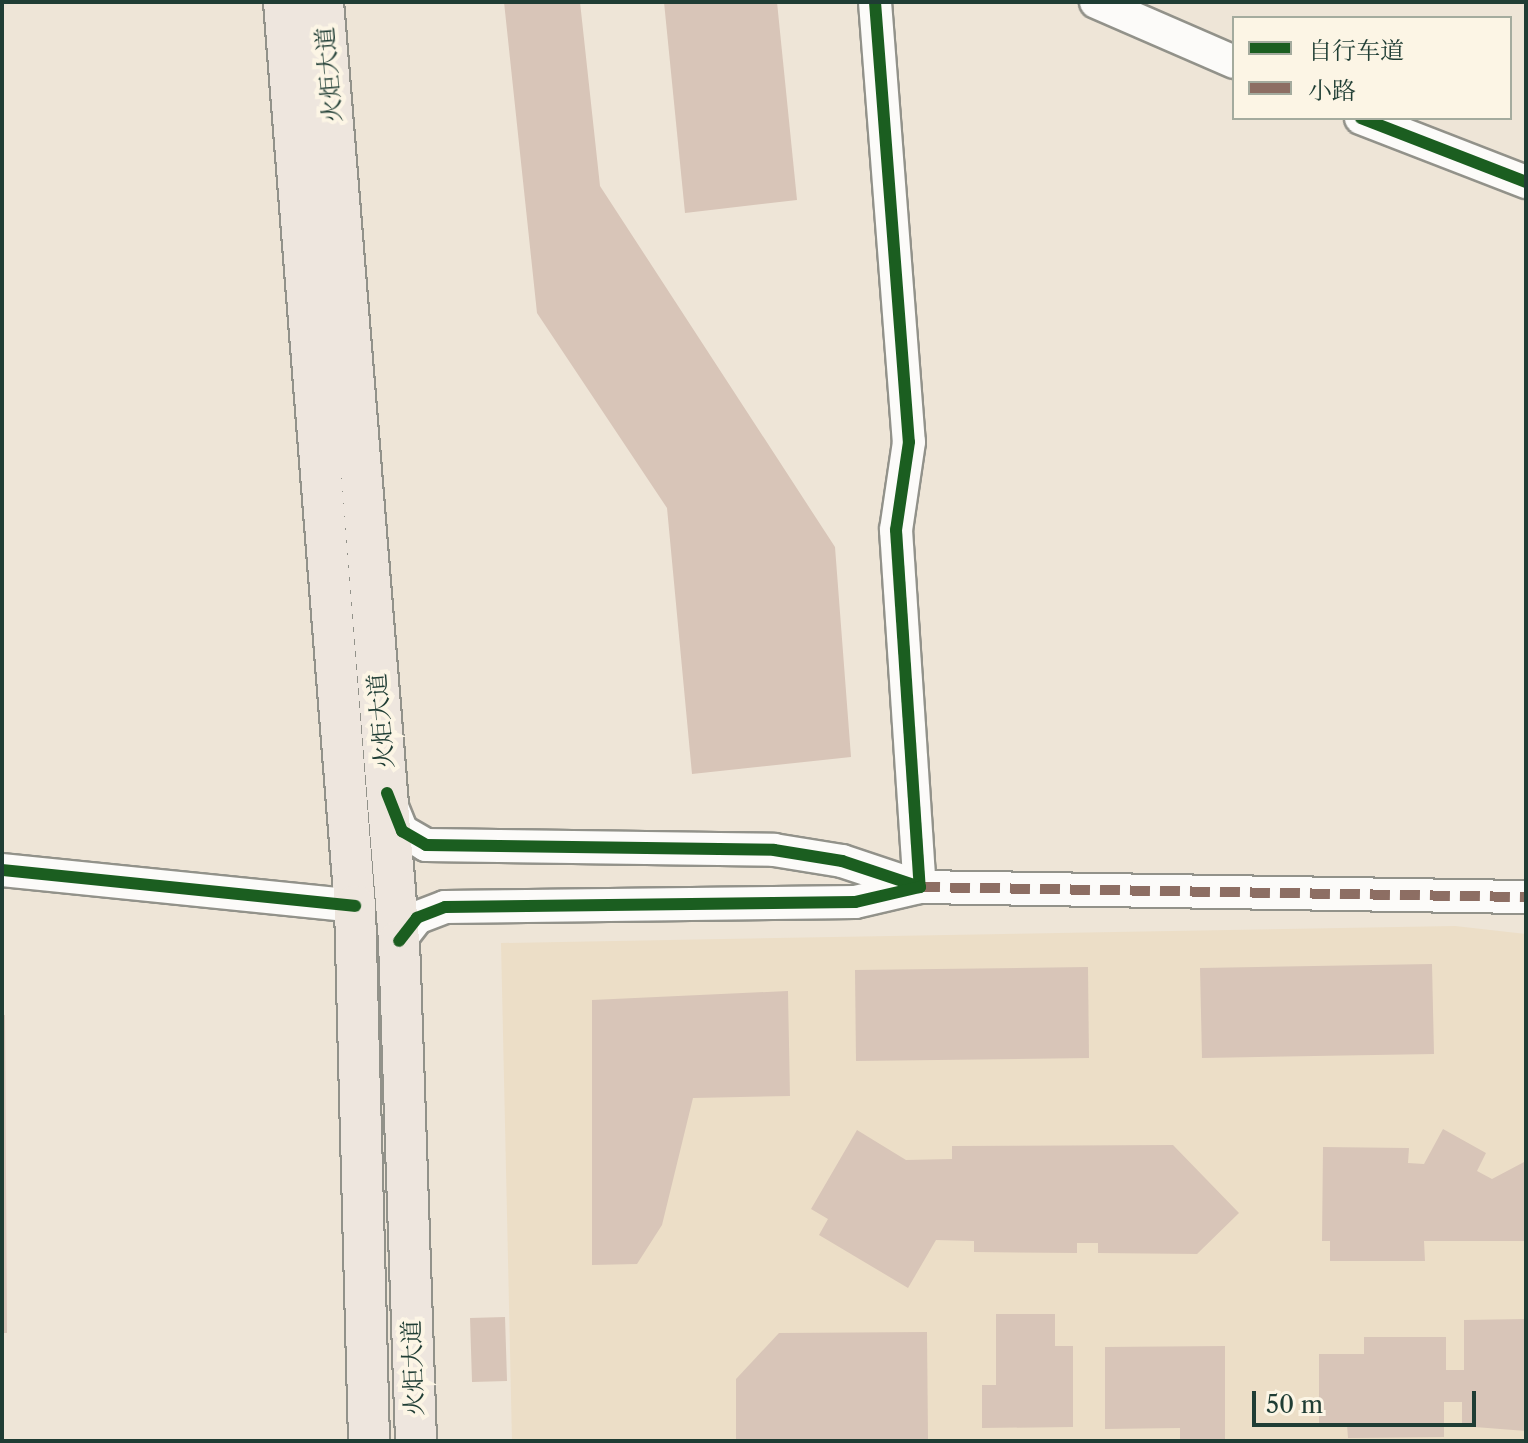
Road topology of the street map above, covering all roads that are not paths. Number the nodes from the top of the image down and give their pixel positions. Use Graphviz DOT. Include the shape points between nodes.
graph roads {
  1 [pos="284,2"];
  2 [pos="323,2"];
  3 [pos="875,2"];
  4 [pos="1096,2"];
  5 [pos="1232,61"];
  6 [pos="1366,120"];
  7 [pos="1526,182"];
  8 [pos="387,793"];
  9 [pos="2,870"];
  10 [pos="920,887"];
  11 [pos="1526,897"];
  12 [pos="355,906"];
  13 [pos="399,941"];
  14 [pos="369,1441"];
  15 [pos="416,1441"];
  1 -- 12 [label="main road, 火炬大道"];
  2 -- 8 [label="main road, 火炬大道"];
  3 -- 10 [label="street" via="909,442 896,530"];
  4 -- 5 [label="street"];
  6 -- 7 [label="street"];
  8 -- 10 [label="street" via="402,831 426,845 774,850 842,861"];
  8 -- 13 [label="main road, 火炬大道"];
  9 -- 12 [label="street"];
  10 -- 11 [label="street"];
  10 -- 13 [label="street" via="855,902 445,907 417,918"];
  12 -- 14 [label="main road, 火炬大道"];
  13 -- 15 [label="main road, 火炬大道"];
}
